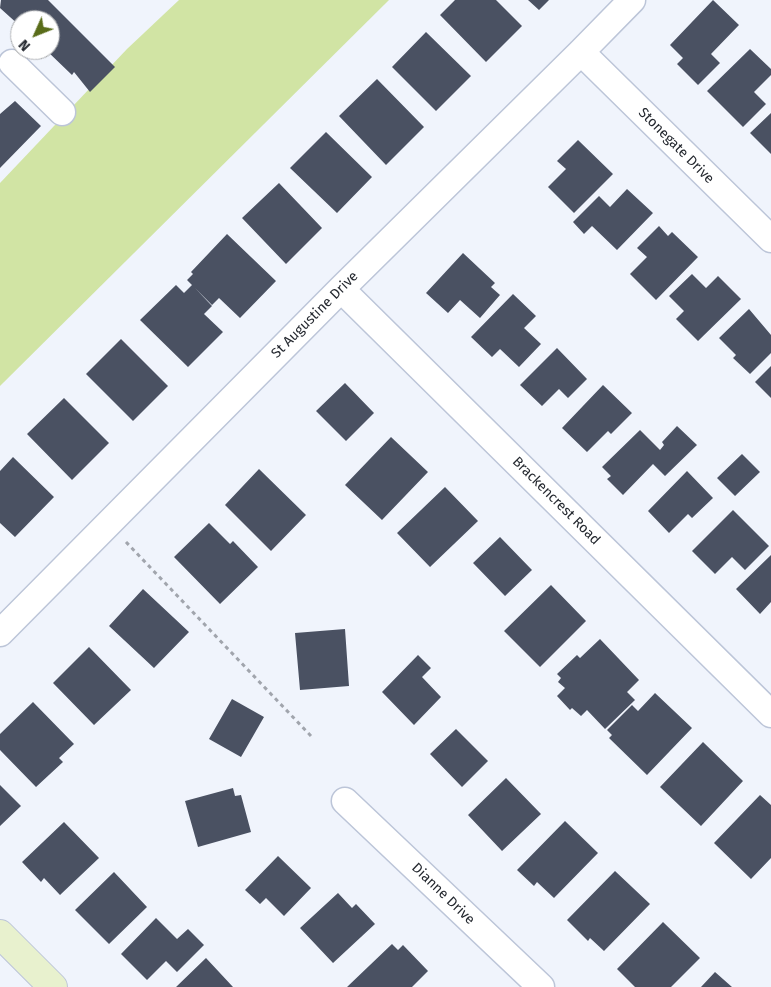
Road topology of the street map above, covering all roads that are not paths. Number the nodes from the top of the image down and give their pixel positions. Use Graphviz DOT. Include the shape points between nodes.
graph roads {
  1 [pos="632,0"];
  2 [pos="581,52"];
  3 [pos="4,63"];
  4 [pos="62,112"];
  5 [pos="771,239"];
  6 [pos="341,289"];
  7 [pos="0,633"];
  8 [pos="771,714"];
  9 [pos="345,801"];
  10 [pos="0,934"];
  11 [pos="53,987"];
  12 [pos="541,987"];
  1 -- 2 [label="street, St Augustine Drive"];
  2 -- 5 [label="street, Stonegate Drive"];
  2 -- 6 [label="street, St Augustine Drive"];
  3 -- 4 [label="street"];
  6 -- 7 [label="street, St Augustine Drive"];
  6 -- 8 [label="street, Brackencrest Road"];
  9 -- 12 [label="street, Dianne Drive"];
  10 -- 11 [label="street"];
}
